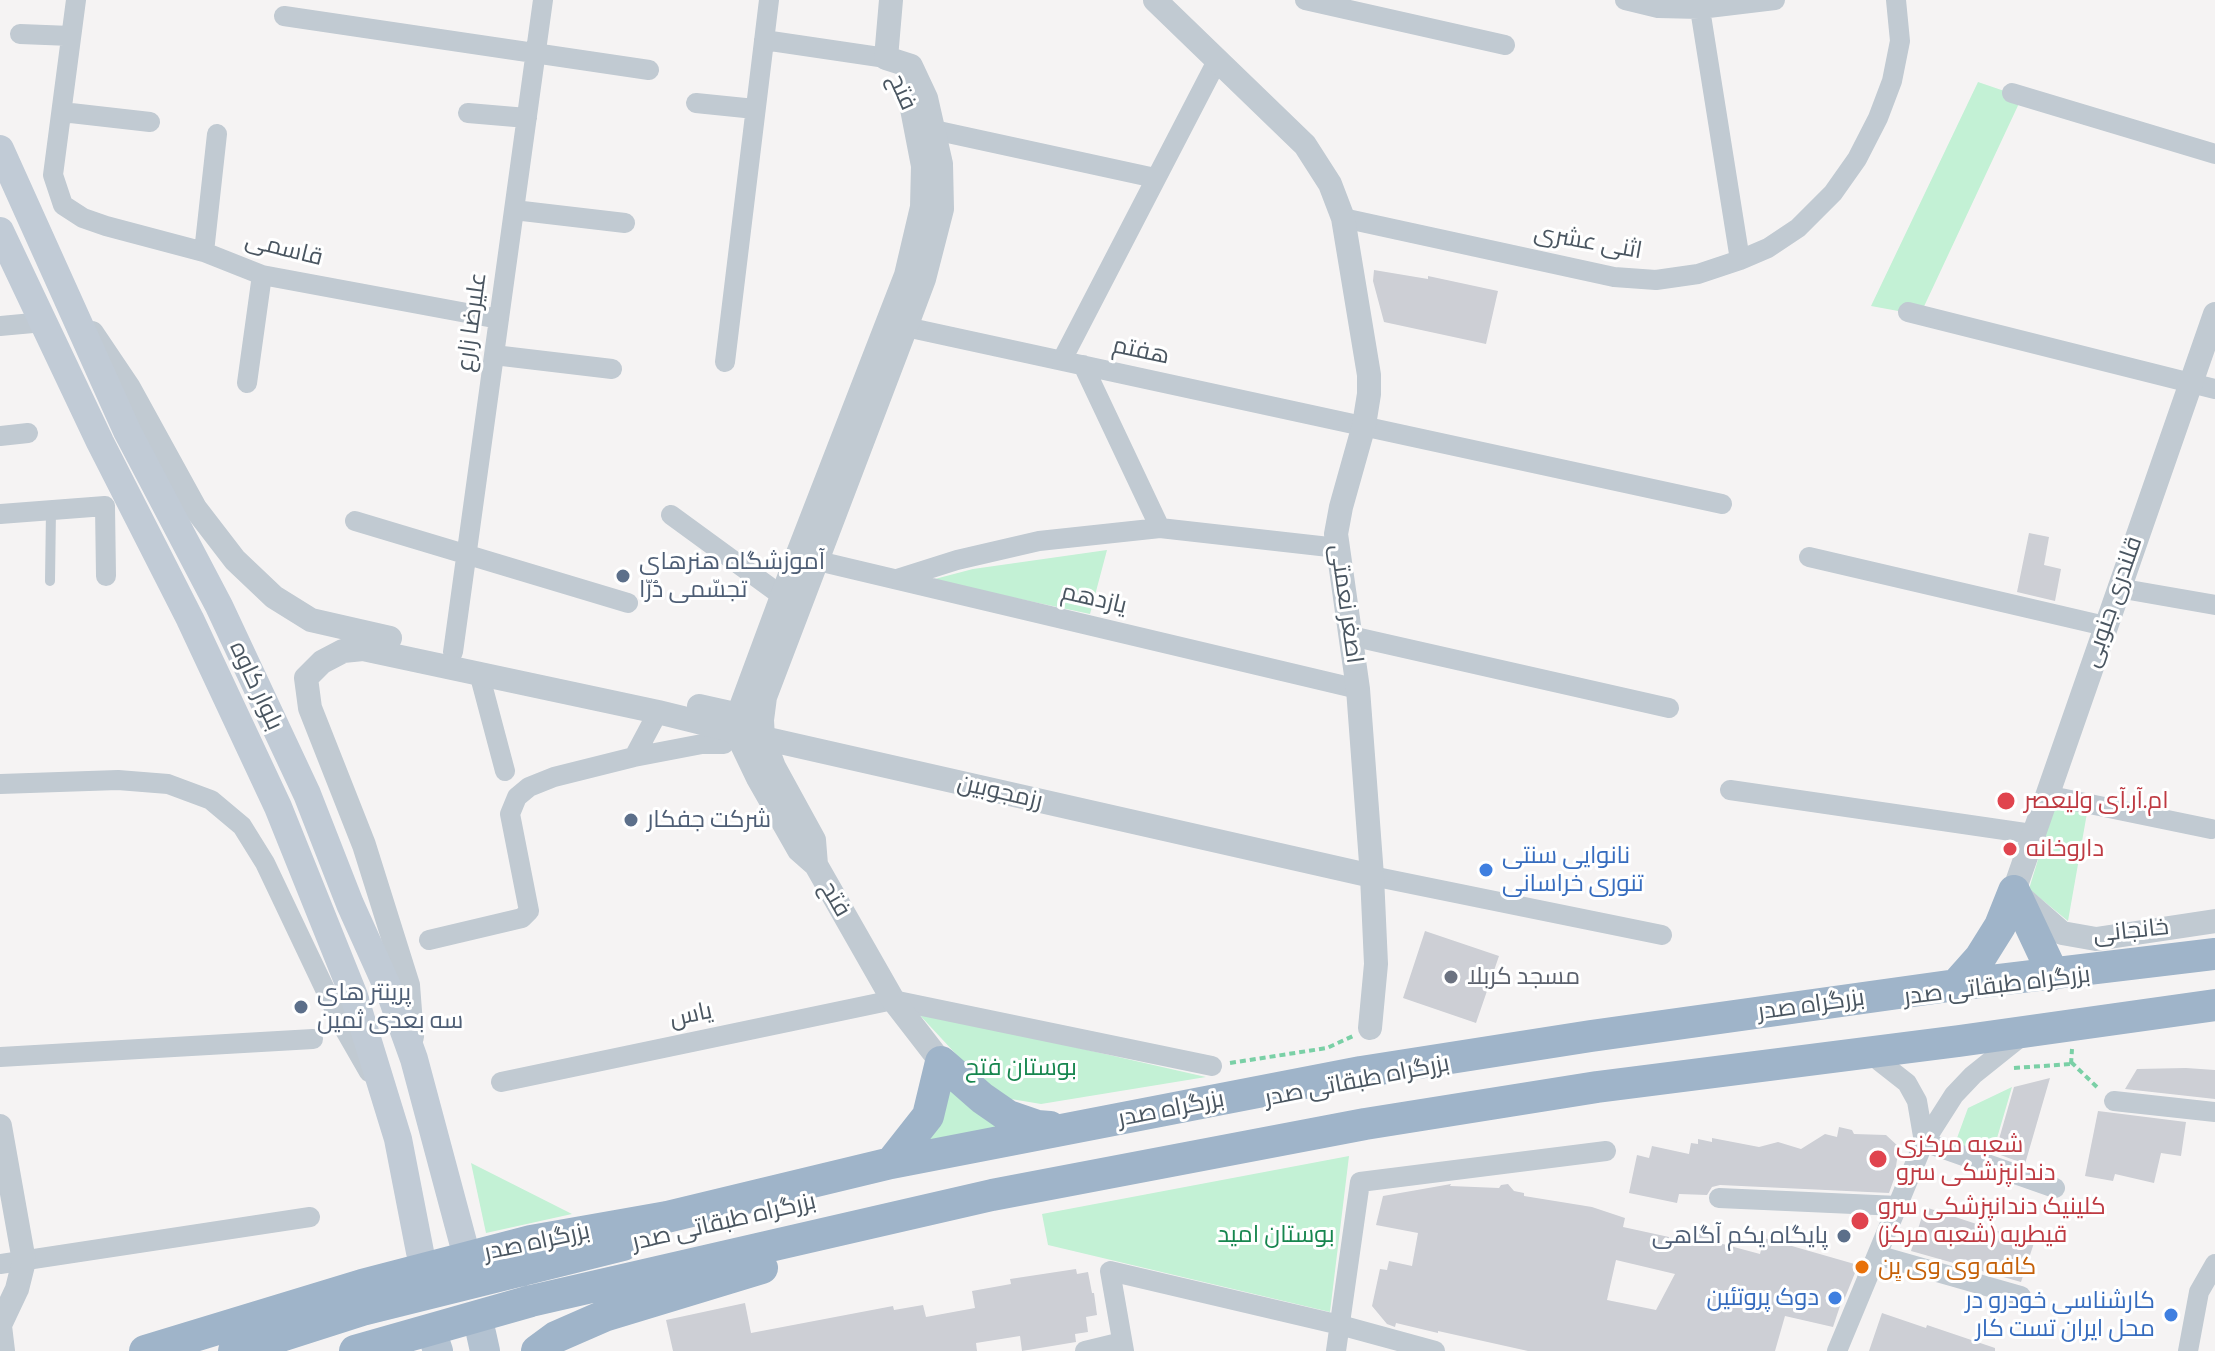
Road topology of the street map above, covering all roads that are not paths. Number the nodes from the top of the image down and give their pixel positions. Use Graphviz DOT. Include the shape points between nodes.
graph roads {
  1 [pos="76,0"];
  2 [pos="543,0"];
  3 [pos="769,0"];
  4 [pos="891,0"];
  5 [pos="1155,0"];
  6 [pos="1305,0"];
  7 [pos="1625,0"];
  8 [pos="1775,0"];
  9 [pos="1896,0"];
  10 [pos="1700,9"];
  11 [pos="284,16"];
  12 [pos="20,34"];
  13 [pos="71,36"];
  14 [pos="764,40"];
  15 [pos="1505,45"];
  16 [pos="536,54"];
  17 [pos="886,58"];
  18 [pos="1218,59"];
  19 [pos="649,70"];
  20 [pos="2012,93"];
  21 [pos="696,103"];
  22 [pos="755,109"];
  23 [pos="62,112"];
  24 [pos="468,113"];
  25 [pos="527,118"];
  26 [pos="150,122"];
  27 [pos="925,128"];
  28 [pos="217,134"];
  29 [pos="0,149"];
  30 [pos="2215,154"];
  31 [pos="1155,178"];
  32 [pos="514,210"];
  33 [pos="1343,218"];
  34 [pos="625,223"];
  35 [pos="0,231"];
  36 [pos="204,252"];
  37 [pos="1740,260"];
  38 [pos="262,275"];
  39 [pos="65,291"];
  40 [pos="1908,312"];
  41 [pos="2215,314"];
  42 [pos="499,319"];
  43 [pos="33,323"];
  44 [pos="897,325"];
  45 [pos="0,326"];
  46 [pos="494,355"];
  47 [pos="1062,360"];
  48 [pos="725,362"];
  49 [pos="1083,365"];
  50 [pos="612,369"];
  51 [pos="247,383"];
  52 [pos="2190,384"];
  53 [pos="2215,389"];
  54 [pos="1364,425"];
  55 [pos="28,433"];
  56 [pos="0,436"];
  57 [pos="1722,504"];
  58 [pos="51,510"];
  59 [pos="0,514"];
  60 [pos="671,515"];
  61 [pos="355,521"];
  62 [pos="1160,528"];
  63 [pos="1338,548"];
  64 [pos="466,554"];
  65 [pos="1809,557"];
  66 [pos="808,558"];
  67 [pos="106,576"];
  68 [pos="897,579"];
  69 [pos="50,581"];
  70 [pos="2118,588"];
  71 [pos="782,596"];
  72 [pos="628,603"];
  73 [pos="2215,605"];
  74 [pos="2105,626"];
  75 [pos="1351,636"];
  76 [pos="452,659"];
  77 [pos="479,673"];
  78 [pos="1358,689"];
  79 [pos="1669,708"];
  80 [pos="658,712"];
  81 [pos="762,729"];
  82 [pos="732,730"];
  83 [pos="634,757"];
  84 [pos="505,771"];
  85 [pos="0,784"];
  86 [pos="1730,790"];
  87 [pos="2046,795"];
  88 [pos="2211,829"];
  89 [pos="2032,834"];
  90 [pos="816,865"];
  91 [pos="1372,876"];
  92 [pos="2014,891"];
  93 [pos="2215,921"];
  94 [pos="1662,935"];
  95 [pos="429,940"];
  96 [pos="2215,957"];
  97 [pos="2053,974"];
  98 [pos="1956,985"];
  99 [pos="893,1000"];
  100 [pos="2215,1008"];
  101 [pos="1370,1028"];
  102 [pos="313,1039"];
  103 [pos="2018,1039"];
  104 [pos="0,1057"];
  105 [pos="414,1059"];
  106 [pos="1879,1061"];
  107 [pos="941,1062"];
  108 [pos="1212,1066"];
  109 [pos="501,1082"];
  110 [pos="2114,1101"];
  111 [pos="388,1104"];
  112 [pos="2215,1112"];
  113 [pos="0,1126"];
  114 [pos="1073,1127"];
  115 [pos="1924,1142"];
  116 [pos="1606,1151"];
  117 [pos="891,1163"];
  118 [pos="2055,1188"];
  119 [pos="992,1195"];
  120 [pos="1719,1198"];
  121 [pos="1898,1206"];
  122 [pos="310,1217"];
  123 [pos="463,1242"];
  124 [pos="420,1252"];
  125 [pos="1877,1255"];
  126 [pos="12,1262"];
  127 [pos="2215,1264"];
  128 [pos="672,1271"];
  129 [pos="2021,1296"];
  130 [pos="1340,1325"];
  131 [pos="0,1326"];
  132 [pos="1123,1346"];
  133 [pos="147,1350"];
  134 [pos="3,1351"];
  135 [pos="234,1351"];
  136 [pos="355,1351"];
  137 [pos="386,1351"];
  138 [pos="539,1351"];
  139 [pos="1085,1351"];
  140 [pos="1336,1351"];
  141 [pos="1435,1351"];
  142 [pos="1837,1351"];
  143 [pos="2188,1351"];
  1 -- 13 [label="street"];
  2 -- 16 [label="street, علیرضا زارع"];
  3 -- 14 [label="street"];
  4 -- 17 [label="street"];
  5 -- 18 [label="street, اصغر نعمتی"];
  6 -- 15 [label="street"];
  7 -- 10 [label="street" via="1658,8"];
  8 -- 10 [label="street"];
  9 -- 37 [label="street, اثنی عشری" via="1900,41 1892,81 1857,159 1798,228"];
  10 -- 37 [label="street"];
  11 -- 16 [label="street"];
  12 -- 13 [label="street"];
  13 -- 23 [label="street"];
  14 -- 17 [label="street"];
  14 -- 22 [label="street"];
  16 -- 19 [label="street"];
  16 -- 25 [label="street, علیرضا زارع"];
  17 -- 27 [label="street, فتح"];
  18 -- 31 [label="street"];
  18 -- 33 [label="street, اصغر نعمتی" via="1305,145 1330,184"];
  20 -- 30 [label="street"];
  21 -- 22 [label="street"];
  22 -- 48 [label="street"];
  23 -- 26 [label="street"];
  23 -- 36 [label="street, قاسمی" via="53,175 63,205 106,226"];
  24 -- 25 [label="street"];
  25 -- 32 [label="street, علیرضا زارع"];
  27 -- 31 [label="street"];
  27 -- 44 [label="street, فتح" via="922,207"];
  28 -- 36 [label="street"];
  29 -- 39 [label="main road, بلوار کاوه"];
  31 -- 47 [label="street"];
  32 -- 34 [label="street"];
  32 -- 42 [label="street, علیرضا زارع"];
  33 -- 37 [label="street, اثنی عشری" via="1614,277 1656,280"];
  33 -- 54 [label="street, اصغر نعمتی" via="1367,359"];
  35 -- 111 [label="main road, بلوار کاوه" via="278,807 354,996"];
  36 -- 38 [label="street, قاسمی"];
  38 -- 42 [label="street, قاسمی"];
  38 -- 51 [label="street"];
  39 -- 76 [label="street" via="129,388 195,508 235,560 274,597 311,620"];
  39 -- 105 [label="main road, بلوار کاوه" via="127,431 219,606 307,794"];
  40 -- 52 [label="street"];
  41 -- 52 [label="street, قلندری جنوبی"];
  42 -- 46 [label="street, علیرضا زارع"];
  43 -- 45 [label="street"];
  44 -- 47 [label="street, هفتم"];
  44 -- 66 [label="street, فتح"];
  46 -- 50 [label="street"];
  46 -- 64 [label="street, علیرضا زارع"];
  47 -- 49 [label="street, هفتم"];
  49 -- 54 [label="street, هفتم"];
  49 -- 62 [label="street"];
  52 -- 53 [label="street"];
  52 -- 70 [label="street, قلندری جنوبی"];
  54 -- 57 [label="street, هفتم"];
  54 -- 63 [label="street, اصغر نعمتی" via="1337,523"];
  55 -- 56 [label="street"];
  58 -- 59 [label="street"];
  58 -- 67 [label="street" via="105,506"];
  58 -- 69 [label="lane"];
  60 -- 71 [label="street"];
  61 -- 64 [label="street"];
  62 -- 63 [label="street"];
  62 -- 68 [label="street" via="1039,541"];
  63 -- 75 [label="street, اصغر نعمتی"];
  64 -- 72 [label="street"];
  64 -- 76 [label="street, علیرضا زارع"];
  65 -- 74 [label="street"];
  66 -- 68 [label="street, یازدهم"];
  66 -- 71 [label="street, فتح"];
  66 -- 81 [label="street, فتح" via="765,697"];
  68 -- 78 [label="street, یازدهم"];
  70 -- 73 [label="street"];
  70 -- 74 [label="street, قلندری جنوبی"];
  71 -- 82 [label="street, فتح"];
  74 -- 87 [label="street, قلندری جنوبی"];
  75 -- 78 [label="street, اصغر نعمتی"];
  75 -- 79 [label="street"];
  76 -- 77 [label="street"];
  76 -- 82 [label="street"];
  76 -- 105 [label="street" via="343,651 306,678 310,708 364,845 408,985"];
  77 -- 80 [label="street"];
  77 -- 84 [label="street"];
  78 -- 91 [label="street, اصغر نعمتی"];
  80 -- 82 [label="street"];
  80 -- 83 [label="street"];
  81 -- 82 [label="street, رزمجوبین"];
  81 -- 90 [label="street" via="774,767 814,840"];
  81 -- 91 [label="street, رزمجوبین"];
  82 -- 83 [label="street" via="702,744"];
  82 -- 90 [label="street, فتح" via="799,850"];
  83 -- 95 [label="street" via="554,777 517,797 510,814 529,911 522,918"];
  85 -- 111 [label="street" via="118,780 168,784 211,800 242,826 265,863 342,1025"];
  86 -- 89 [label="street"];
  87 -- 88 [label="street"];
  87 -- 89 [label="street, قلندری جنوبی"];
  89 -- 92 [label="street, قلندری جنوبی"];
  90 -- 99 [label="street, فتح"];
  91 -- 94 [label="street"];
  91 -- 101 [label="street, اصغر نعمتی" via="1376,964"];
  92 -- 93 [label="street, خانجانی" via="2062,933 2096,939"];
  92 -- 97 [label="highway"];
  92 -- 98 [label="highway" via="2000,926"];
  96 -- 97 [label="highway, بزرگراه صدر"];
  96 -- 135 [label="highway, بزرگراه طبقاتی صدر" via="1591,1040 1361,1077 529,1267 362,1310"];
  97 -- 98 [label="highway, بزرگراه صدر"];
  98 -- 114 [label="highway, بزرگراه صدر" via="1361,1072"];
  99 -- 107 [label="street, فتح"];
  99 -- 108 [label="street"];
  99 -- 109 [label="street, یاس"];
  100 -- 103 [label="highway"];
  100 -- 119 [label="highway, بزرگراه طبقاتی صدر" via="1597,1087 1365,1124"];
  102 -- 104 [label="street"];
  103 -- 106 [label="highway"];
  103 -- 115 [label="street" via="1954,1095"];
  105 -- 123 [label="main road, بلوار کاوه"];
  106 -- 115 [label="street" via="1907,1083 1917,1101"];
  106 -- 128 [label="highway" via="1598,1093 1366,1131 993,1199"];
  107 -- 114 [label="highway" via="1008,1116 1037,1126"];
  107 -- 117 [label="highway" via="928,1116"];
  110 -- 112 [label="street"];
  111 -- 124 [label="main road, بلوار کاوه"];
  113 -- 126 [label="street"];
  114 -- 117 [label="highway, بزرگراه صدر"];
  115 -- 118 [label="street"];
  115 -- 121 [label="street"];
  116 -- 130 [label="street" via="1360,1182"];
  117 -- 133 [label="highway, بزرگراه صدر" via="667,1217 531,1241"];
  119 -- 136 [label="highway, بزرگراه طبقاتی صدر" via="531,1301"];
  119 -- 138 [label="highway" via="604,1316 556,1337"];
  120 -- 121 [label="street"];
  121 -- 125 [label="street"];
  122 -- 126 [label="street"];
  125 -- 129 [label="street"];
  125 -- 142 [label="street"];
  126 -- 131 [label="street" via="24,1271"];
  127 -- 143 [label="street" via="2199,1292"];
  128 -- 137 [label="highway"];
  128 -- 138 [label="main road" via="562,1329"];
  130 -- 132 [label="street" via="1110,1271"];
  130 -- 140 [label="street"];
  130 -- 141 [label="street"];
  131 -- 134 [label="street"];
  132 -- 139 [label="street"];
}
